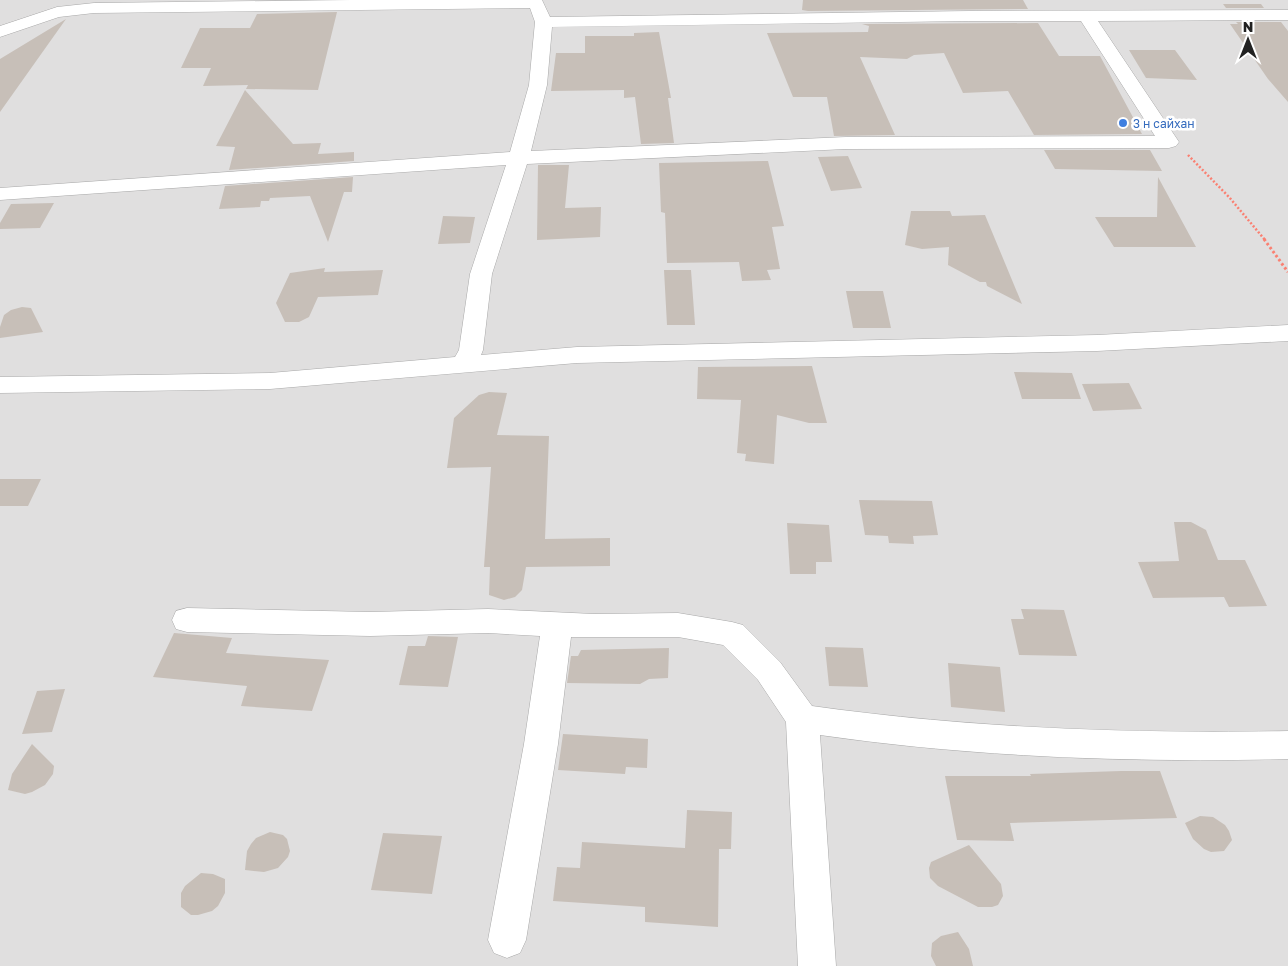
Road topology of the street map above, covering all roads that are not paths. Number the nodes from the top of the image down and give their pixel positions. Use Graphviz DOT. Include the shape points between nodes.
graph roads {
  1 [pos="92,4"];
  2 [pos="1288,15"];
  3 [pos="1086,16"];
  4 [pos="544,22"];
  5 [pos="0,32"];
  6 [pos="519,158"];
  7 [pos="0,194"];
  8 [pos="1288,333"];
  9 [pos="466,363"];
  10 [pos="0,385"];
  11 [pos="188,620"];
  12 [pos="557,624"];
  13 [pos="802,719"];
  14 [pos="1288,745"];
  15 [pos="507,940"];
  16 [pos="816,966"];
  1 -- 4 [label="street" via="536,3"];
  1 -- 5 [label="street" via="56,12"];
  2 -- 3 [label="street"];
  3 -- 4 [label="street"];
  3 -- 6 [label="street" via="1169,142 846,143"];
  4 -- 6 [label="street" via="538,85"];
  6 -- 7 [label="street"];
  6 -- 9 [label="street" via="481,274 471,350"];
  8 -- 9 [label="street" via="1098,343 577,355"];
  9 -- 10 [label="street" via="270,381"];
  11 -- 12 [label="street"];
  12 -- 13 [label="street" via="678,626 732,634 769,670"];
  12 -- 15 [label="street"];
  13 -- 14 [label="street" via="858,728 1064,742 1225,747"];
  13 -- 16 [label="street"];
}
